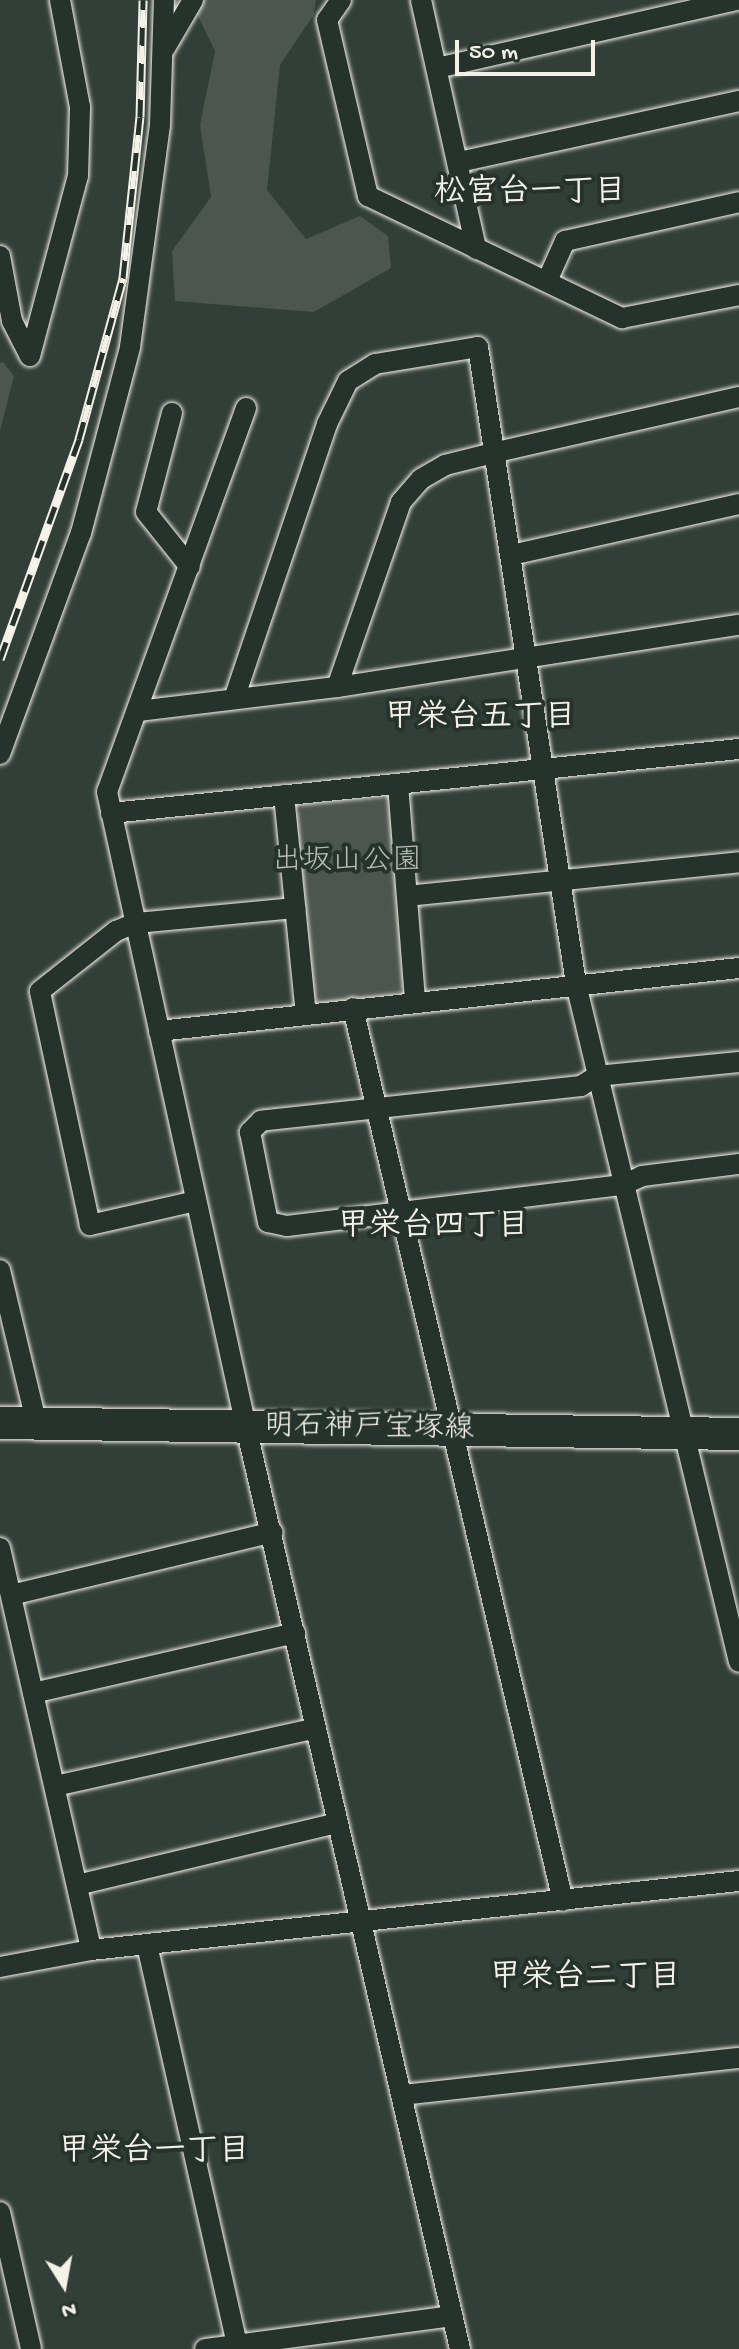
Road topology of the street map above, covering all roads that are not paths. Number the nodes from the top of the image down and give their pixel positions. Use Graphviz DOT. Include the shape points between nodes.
graph roads {
  1 [pos="60,0"];
  2 [pos="164,0"];
  3 [pos="193,0"];
  4 [pos="341,0"];
  5 [pos="421,0"];
  6 [pos="736,0"];
  7 [pos="162,52"];
  8 [pos="437,68"];
  9 [pos="739,101"];
  10 [pos="459,162"];
  11 [pos="739,202"];
  12 [pos="476,249"];
  13 [pos="0,256"];
  14 [pos="547,281"];
  15 [pos="739,295"];
  16 [pos="739,397"];
  17 [pos="246,408"];
  18 [pos="172,413"];
  19 [pos="497,452"];
  20 [pos="739,504"];
  21 [pos="511,555"];
  22 [pos="190,567"];
  23 [pos="739,625"];
  24 [pos="526,658"];
  25 [pos="337,687"];
  26 [pos="234,699"];
  27 [pos="138,711"];
  28 [pos="739,749"];
  29 [pos="0,754"];
  30 [pos="543,769"];
  31 [pos="398,784"];
  32 [pos="284,795"];
  33 [pos="111,813"];
  34 [pos="739,862"];
  35 [pos="560,880"];
  36 [pos="407,896"];
  37 [pos="295,908"];
  38 [pos="136,923"];
  39 [pos="739,968"];
  40 [pos="576,984"];
  41 [pos="415,1002"];
  42 [pos="353,1008"];
  43 [pos="306,1014"];
  44 [pos="159,1031"];
  45 [pos="739,1062"];
  46 [pos="597,1076"];
  47 [pos="376,1109"];
  48 [pos="739,1164"];
  49 [pos="623,1185"];
  50 [pos="196,1201"];
  51 [pos="399,1211"];
  52 [pos="0,1270"];
  53 [pos="0,1423"];
  54 [pos="37,1425"];
  55 [pos="246,1427"];
  56 [pos="449,1432"];
  57 [pos="683,1434"];
  58 [pos="739,1434"];
  59 [pos="273,1532"];
  60 [pos="0,1548"];
  61 [pos="11,1595"];
  62 [pos="9,1626"];
  63 [pos="295,1633"];
  64 [pos="739,1662"];
  65 [pos="33,1693"];
  66 [pos="316,1728"];
  67 [pos="55,1786"];
  68 [pos="338,1823"];
  69 [pos="739,1881"];
  70 [pos="77,1885"];
  71 [pos="563,1901"];
  72 [pos="361,1923"];
  73 [pos="147,1945"];
  74 [pos="91,1950"];
  75 [pos="0,1967"];
  76 [pos="739,2058"];
  77 [pos="402,2095"];
  78 [pos="0,2212"];
  79 [pos="452,2316"];
  80 [pos="237,2345"];
  81 [pos="31,2349"];
  82 [pos="205,2349"];
  83 [pos="460,2349"];
  1 -- 13 [label="street" via="80,107 78,176 30,356 12,321"];
  2 -- 7 [label="street"];
  3 -- 7 [label="street"];
  4 -- 12 [label="street" via="327,20 368,196"];
  5 -- 8 [label="street"];
  6 -- 8 [label="street"];
  7 -- 29 [label="street" via="146,259 130,347 81,533"];
  8 -- 10 [label="street"];
  9 -- 10 [label="street"];
  10 -- 12 [label="street"];
  11 -- 14 [label="street" via="565,241"];
  12 -- 14 [label="street"];
  14 -- 15 [label="street" via="622,318"];
  16 -- 19 [label="street"];
  17 -- 22 [label="street"];
  18 -- 22 [label="street" via="146,512"];
  19 -- 21 [label="street"];
  19 -- 25 [label="street" via="445,465 421,479 401,502"];
  19 -- 26 [label="street" via="478,347 375,364 348,381 327,424"];
  20 -- 21 [label="street"];
  21 -- 24 [label="street"];
  22 -- 27 [label="street"];
  23 -- 24 [label="street"];
  24 -- 25 [label="street"];
  24 -- 30 [label="street"];
  25 -- 26 [label="street"];
  26 -- 27 [label="street"];
  27 -- 33 [label="street" via="107,792"];
  28 -- 30 [label="street"];
  30 -- 31 [label="street"];
  30 -- 35 [label="street"];
  31 -- 32 [label="street"];
  31 -- 36 [label="street"];
  32 -- 33 [label="street"];
  32 -- 37 [label="street"];
  33 -- 38 [label="street"];
  34 -- 35 [label="street"];
  35 -- 36 [label="street"];
  35 -- 40 [label="street"];
  36 -- 41 [label="street"];
  37 -- 38 [label="street"];
  37 -- 43 [label="street"];
  38 -- 44 [label="street"];
  38 -- 50 [label="street" via="116,931 40,991 90,1225"];
  39 -- 40 [label="street"];
  40 -- 41 [label="street"];
  40 -- 46 [label="street"];
  41 -- 42 [label="street"];
  42 -- 43 [label="street"];
  42 -- 47 [label="street"];
  43 -- 44 [label="street"];
  44 -- 50 [label="street"];
  45 -- 46 [label="street"];
  46 -- 47 [label="street" via="581,1086"];
  46 -- 49 [label="street"];
  47 -- 51 [label="street"];
  47 -- 51 [label="street" via="261,1121 250,1132 268,1222 287,1226"];
  48 -- 49 [label="street" via="642,1176"];
  49 -- 51 [label="street"];
  49 -- 57 [label="street"];
  50 -- 55 [label="street"];
  51 -- 56 [label="street"];
  52 -- 54 [label="street"];
  53 -- 54 [label="main road, 明石神戸宝塚線"];
  54 -- 55 [label="main road, 明石神戸宝塚線"];
  55 -- 56 [label="main road, 明石神戸宝塚線"];
  55 -- 59 [label="street"];
  56 -- 57 [label="main road, 明石神戸宝塚線"];
  56 -- 71 [label="street"];
  57 -- 58 [label="main road, 明石神戸宝塚線"];
  57 -- 64 [label="street"];
  59 -- 61 [label="street"];
  59 -- 63 [label="street"];
  60 -- 61 [label="street"];
  61 -- 62 [label="street"];
  62 -- 65 [label="street"];
  63 -- 65 [label="street"];
  63 -- 66 [label="street"];
  65 -- 67 [label="street"];
  66 -- 67 [label="street"];
  66 -- 68 [label="street"];
  67 -- 70 [label="street"];
  68 -- 70 [label="street"];
  68 -- 72 [label="street"];
  69 -- 71 [label="street"];
  70 -- 74 [label="street"];
  71 -- 72 [label="street"];
  72 -- 73 [label="street"];
  72 -- 77 [label="street"];
  73 -- 74 [label="street"];
  73 -- 80 [label="street"];
  74 -- 75 [label="street"];
  76 -- 77 [label="street"];
  77 -- 79 [label="street"];
  78 -- 81 [label="street"];
  79 -- 80 [label="street"];
  79 -- 83 [label="street"];
  80 -- 82 [label="street"];
}
